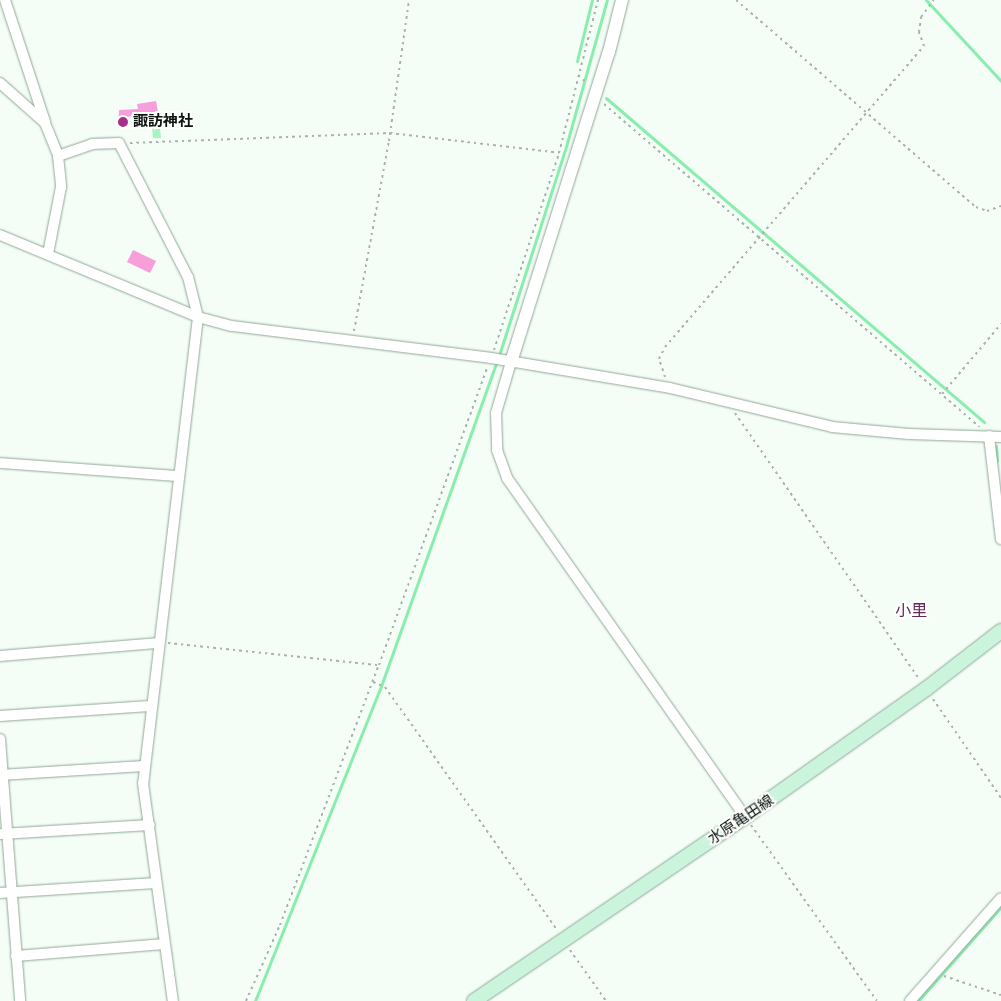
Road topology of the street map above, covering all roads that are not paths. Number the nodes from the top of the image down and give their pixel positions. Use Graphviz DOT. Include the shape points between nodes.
graph roads {
  1 [pos="5,0"];
  2 [pos="622,0"];
  3 [pos="0,82"];
  4 [pos="45,123"];
  5 [pos="58,156"];
  6 [pos="0,235"];
  7 [pos="48,254"];
  8 [pos="198,317"];
  9 [pos="511,362"];
  10 [pos="1001,426"];
  11 [pos="995,437"];
  12 [pos="0,464"];
  13 [pos="179,476"];
  14 [pos="1001,540"];
  15 [pos="1001,630"];
  16 [pos="160,643"];
  17 [pos="0,656"];
  18 [pos="150,706"];
  19 [pos="0,716"];
  20 [pos="0,739"];
  21 [pos="144,766"];
  22 [pos="2,775"];
  23 [pos="746,817"];
  24 [pos="150,825"];
  25 [pos="3,834"];
  26 [pos="156,883"];
  27 [pos="5,893"];
  28 [pos="1001,898"];
  29 [pos="166,944"];
  30 [pos="16,956"];
  31 [pos="20,1001"];
  32 [pos="173,1001"];
  33 [pos="474,1001"];
  34 [pos="910,1001"];
  1 -- 4 [label="street"];
  2 -- 9 [label="street"];
  3 -- 4 [label="street"];
  4 -- 5 [label="street"];
  5 -- 7 [label="street" via="61,187"];
  5 -- 8 [label="street" via="92,144 119,143 188,277"];
  6 -- 7 [label="street"];
  7 -- 8 [label="street"];
  8 -- 9 [label="street" via="232,326"];
  8 -- 13 [label="street"];
  9 -- 11 [label="street" via="670,388 832,427"];
  9 -- 23 [label="street" via="496,414 497,450 507,478"];
  10 -- 11 [label="street"];
  11 -- 14 [label="street"];
  12 -- 13 [label="street"];
  13 -- 16 [label="street"];
  15 -- 23 [label="main road, 水原亀田線" via="926,689"];
  16 -- 17 [label="street"];
  16 -- 18 [label="street"];
  18 -- 19 [label="street"];
  18 -- 21 [label="street"];
  20 -- 22 [label="street"];
  21 -- 22 [label="street"];
  21 -- 24 [label="street" via="143,783"];
  22 -- 25 [label="street"];
  23 -- 33 [label="main road, 水原亀田線"];
  24 -- 25 [label="street"];
  24 -- 26 [label="street"];
  25 -- 27 [label="street"];
  26 -- 27 [label="street"];
  26 -- 29 [label="street"];
  27 -- 30 [label="street"];
  28 -- 34 [label="street"];
  29 -- 30 [label="street"];
  29 -- 32 [label="street"];
  30 -- 31 [label="street"];
}
